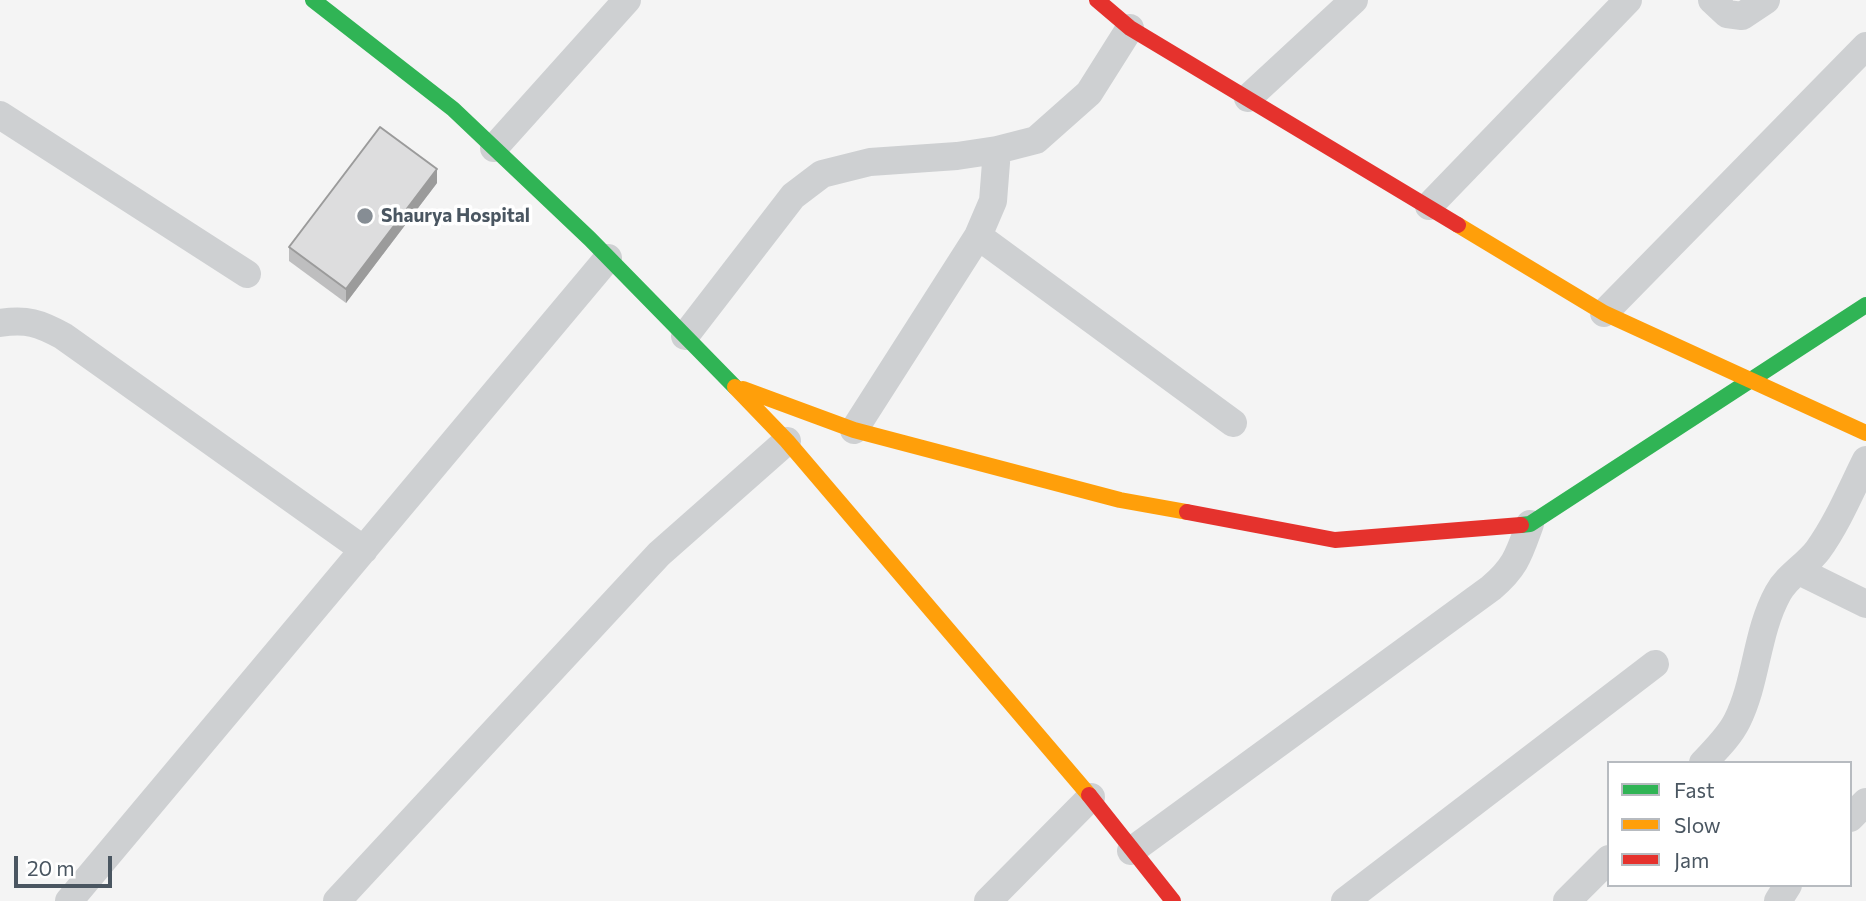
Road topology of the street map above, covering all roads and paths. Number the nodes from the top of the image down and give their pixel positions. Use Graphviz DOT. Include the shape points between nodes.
graph roads {
  1 [pos="313,0"];
  2 [pos="627,0"];
  3 [pos="1354,0"];
  4 [pos="1628,0"];
  5 [pos="1712,0"];
  6 [pos="1766,0"];
  7 [pos="1106,2"];
  8 [pos="1130,28"];
  9 [pos="1866,46"];
  10 [pos="1248,98"];
  11 [pos="0,115"];
  12 [pos="494,148"];
  13 [pos="997,150"];
  14 [pos="1429,206"];
  15 [pos="978,236"];
  16 [pos="608,258"];
  17 [pos="247,274"];
  18 [pos="1866,305"];
  19 [pos="1604,313"];
  20 [pos="0,323"];
  21 [pos="685,336"];
  22 [pos="1751,382"];
  23 [pos="734,386"];
  24 [pos="1233,423"];
  25 [pos="854,430"];
  26 [pos="1866,433"];
  27 [pos="787,442"];
  28 [pos="1866,460"];
  29 [pos="1530,524"];
  30 [pos="364,550"];
  31 [pos="1799,571"];
  32 [pos="1866,604"];
  33 [pos="1655,664"];
  34 [pos="1705,761"];
  35 [pos="1091,797"];
  36 [pos="1866,802"];
  37 [pos="1852,816"];
  38 [pos="1131,851"];
  39 [pos="1607,861"];
  40 [pos="69,901"];
  41 [pos="337,901"];
  42 [pos="988,901"];
  43 [pos="1172,901"];
  44 [pos="1345,901"];
  45 [pos="1567,901"];
  1 -- 12 [label="street" via="453,108"];
  2 -- 12 [label="street"];
  3 -- 10 [label="street"];
  4 -- 14 [label="street"];
  5 -- 6 [label="street" via="1727,14 1742,16"];
  7 -- 8 [label="street"];
  8 -- 10 [label="street"];
  8 -- 13 [label="street" via="1089,93 1035,140"];
  9 -- 19 [label="street"];
  10 -- 14 [label="street"];
  11 -- 17 [label="street"];
  12 -- 16 [label="street"];
  13 -- 15 [label="street" via="993,201"];
  13 -- 21 [label="street" via="870,162 822,174 793,195"];
  14 -- 19 [label="street"];
  15 -- 24 [label="street"];
  15 -- 25 [label="street"];
  16 -- 21 [label="street"];
  16 -- 30 [label="street"];
  18 -- 22 [label="street"];
  19 -- 22 [label="street"];
  20 -- 30 [label="street" via="21,320 41,324 62,336"];
  21 -- 23 [label="street"];
  22 -- 26 [label="street"];
  22 -- 29 [label="street"];
  23 -- 25 [label="street"];
  23 -- 27 [label="street"];
  25 -- 29 [label="street" via="1120,500 1335,540"];
  27 -- 35 [label="street"];
  27 -- 41 [label="street" via="659,554"];
  28 -- 31 [label="street" via="1833,528"];
  29 -- 38 [label="street" via="1508,573 1491,588"];
  30 -- 40 [label="street"];
  31 -- 32 [label="street"];
  31 -- 34 [label="street" via="1780,589 1769,610 1736,723"];
  33 -- 44 [label="street"];
  35 -- 38 [label="street"];
  35 -- 42 [label="street"];
  36 -- 37 [label="street"];
  38 -- 43 [label="street"];
  39 -- 45 [label="street"];
}
